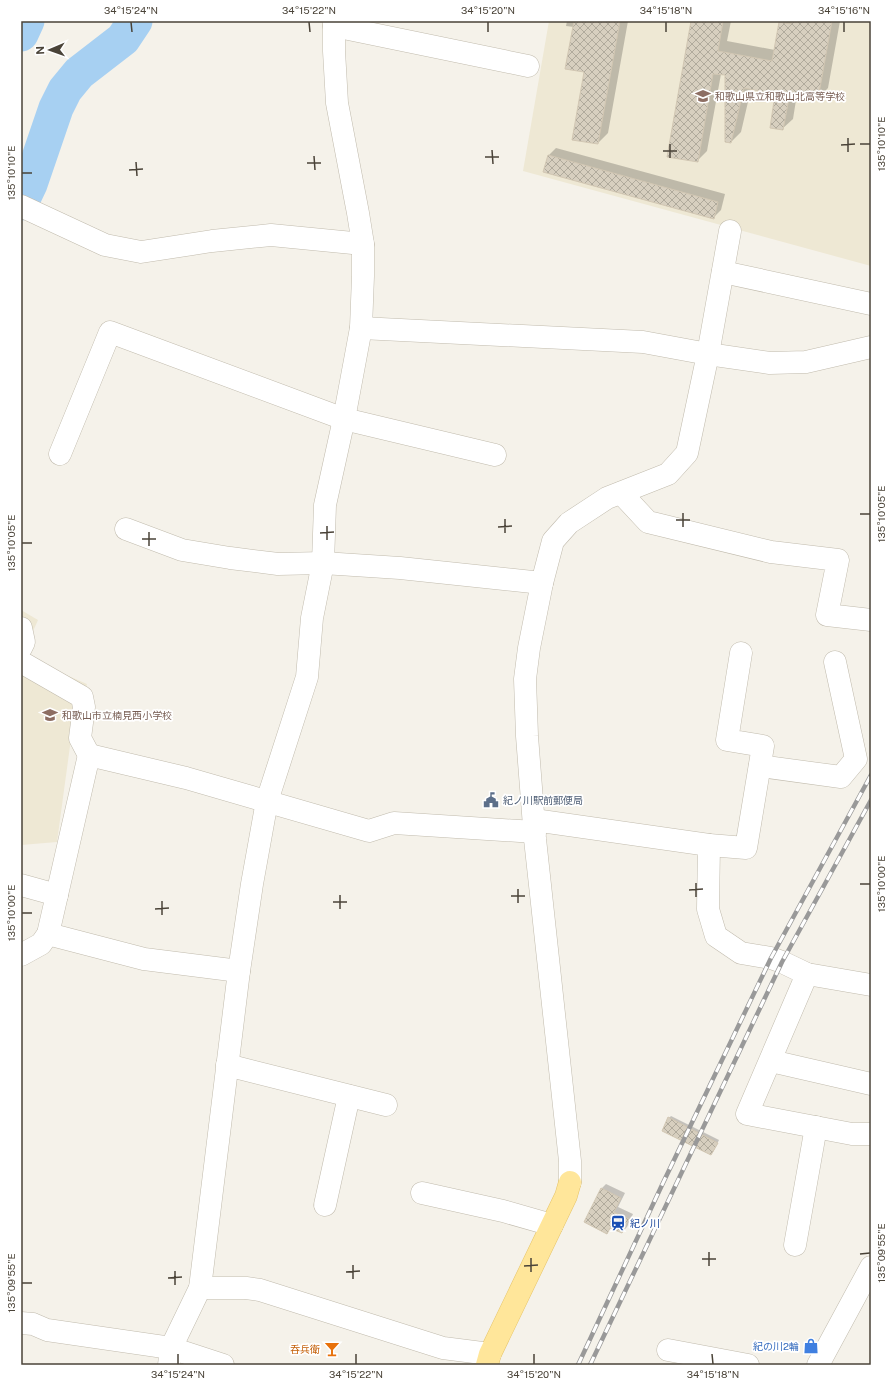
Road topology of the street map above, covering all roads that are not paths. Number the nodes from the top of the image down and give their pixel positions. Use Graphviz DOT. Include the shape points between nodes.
graph roads {
  1 [pos="334,24"];
  2 [pos="528,66"];
  3 [pos="25,208"];
  4 [pos="730,231"];
  5 [pos="363,244"];
  6 [pos="723,272"];
  7 [pos="871,304"];
  8 [pos="360,328"];
  9 [pos="871,347"];
  10 [pos="708,354"];
  11 [pos="344,419"];
  12 [pos="60,454"];
  13 [pos="494,455"];
  14 [pos="621,493"];
  15 [pos="126,529"];
  16 [pos="324,563"];
  17 [pos="542,583"];
  18 [pos="871,620"];
  19 [pos="21,628"];
  20 [pos="21,648"];
  21 [pos="741,653"];
  22 [pos="21,662"];
  23 [pos="835,662"];
  24 [pos="89,755"];
  25 [pos="760,766"];
  26 [pos="267,801"];
  27 [pos="534,826"];
  28 [pos="709,845"];
  29 [pos="21,886"];
  30 [pos="57,895"];
  31 [pos="48,934"];
  32 [pos="21,956"];
  33 [pos="239,970"];
  34 [pos="807,974"];
  35 [pos="871,985"];
  36 [pos="771,1061"];
  37 [pos="227,1065"];
  38 [pos="871,1084"];
  39 [pos="349,1096"];
  40 [pos="386,1105"];
  41 [pos="816,1128"];
  42 [pos="871,1134"];
  43 [pos="570,1182"];
  44 [pos="422,1193"];
  45 [pos="325,1205"];
  46 [pos="552,1225"];
  47 [pos="795,1245"];
  48 [pos="871,1267"];
  49 [pos="200,1288"];
  50 [pos="21,1323"];
  51 [pos="668,1350"];
  52 [pos="170,1356"];
  53 [pos="488,1359"];
  54 [pos="223,1365"];
  55 [pos="748,1365"];
  56 [pos="818,1365"];
  1 -- 2 [label="street"];
  1 -- 5 [label="street" via="337,103"];
  3 -- 5 [label="street" via="105,246 141,252 271,235"];
  4 -- 6 [label="street"];
  5 -- 8 [label="street" via="364,276"];
  6 -- 7 [label="street"];
  6 -- 10 [label="street"];
  8 -- 10 [label="street" via="643,342"];
  8 -- 11 [label="street"];
  9 -- 10 [label="street" via="806,362 770,363"];
  10 -- 14 [label="street" via="687,453 668,474"];
  11 -- 12 [label="street" via="110,332"];
  11 -- 13 [label="street"];
  11 -- 16 [label="street" via="325,505"];
  14 -- 17 [label="street" via="607,498 569,523 553,541"];
  14 -- 18 [label="street" via="648,522 772,552 838,560 827,616"];
  15 -- 16 [label="street" via="182,550 278,564"];
  16 -- 17 [label="street"];
  16 -- 26 [label="street" via="312,618 307,676"];
  17 -- 27 [label="street" via="525,679"];
  19 -- 20 [label="street" via="24,642"];
  21 -- 25 [label="street" via="727,740 763,746"];
  22 -- 24 [label="street" via="82,697 84,707 80,738"];
  23 -- 25 [label="street" via="856,758 841,777"];
  24 -- 26 [label="street" via="186,778"];
  24 -- 30 [label="street"];
  25 -- 28 [label="street" via="746,848"];
  26 -- 27 [label="street" via="369,832 394,823"];
  26 -- 33 [label="street"];
  27 -- 28 [label="street"];
  27 -- 43 [label="street" via="570,1160"];
  28 -- 34 [label="street" via="708,909 716,936 741,953 771,958"];
  29 -- 30 [label="street"];
  30 -- 31 [label="street"];
  31 -- 32 [label="street" via="41,944"];
  31 -- 33 [label="street" via="144,959"];
  33 -- 37 [label="street"];
  34 -- 35 [label="street"];
  34 -- 36 [label="street"];
  36 -- 38 [label="street"];
  36 -- 41 [label="street" via="748,1114"];
  37 -- 39 [label="street"];
  37 -- 49 [label="street"];
  39 -- 40 [label="street"];
  39 -- 45 [label="street"];
  41 -- 42 [label="street" via="852,1134"];
  41 -- 47 [label="street"];
  43 -- 46 [label="main road"];
  44 -- 46 [label="street"];
  46 -- 53 [label="main road"];
  48 -- 56 [label="street"];
  49 -- 52 [label="street"];
  49 -- 53 [label="street" via="260,1290 443,1348"];
  50 -- 52 [label="street"];
  51 -- 55 [label="street"];
  52 -- 54 [label="street"];
}
